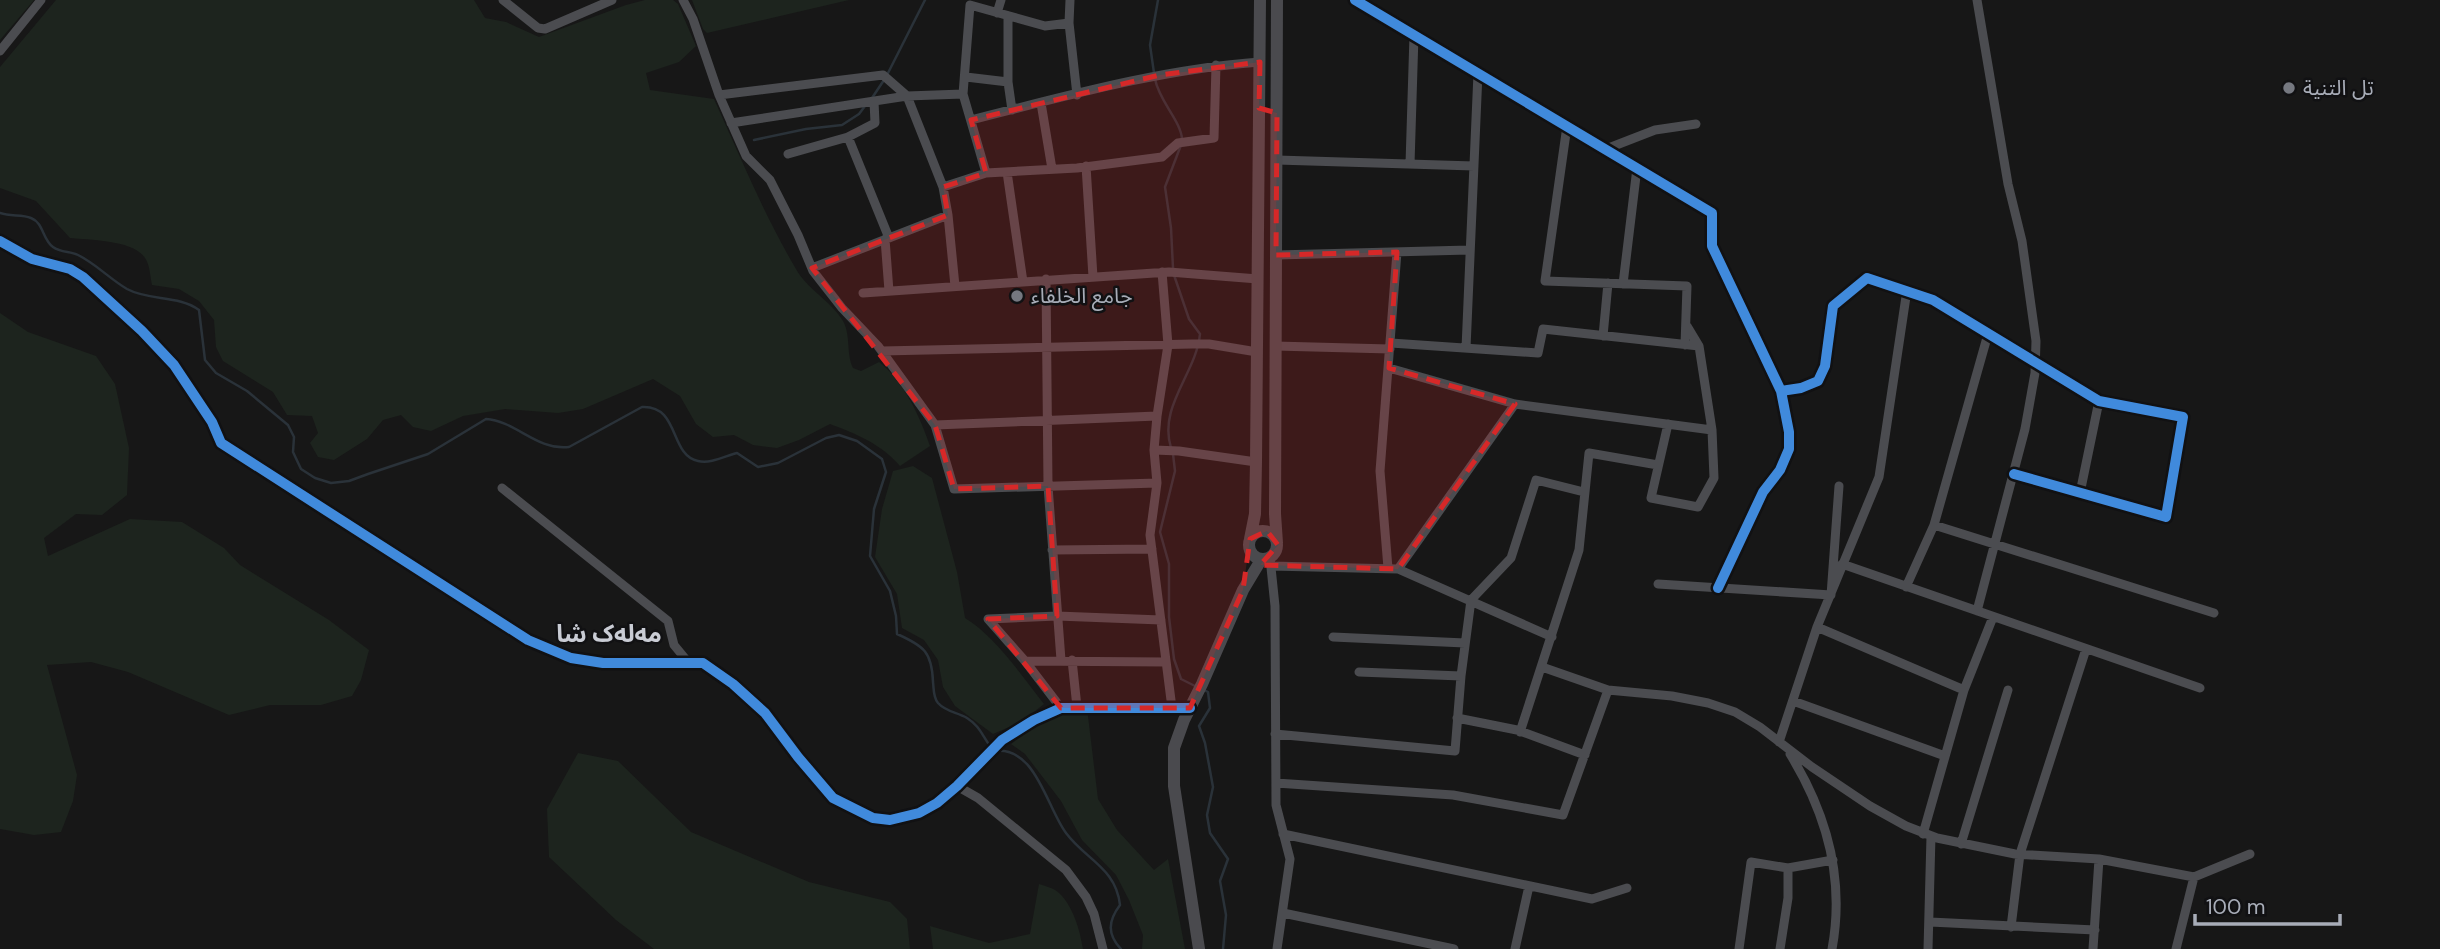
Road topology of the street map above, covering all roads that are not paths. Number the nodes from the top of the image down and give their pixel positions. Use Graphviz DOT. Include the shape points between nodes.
graph roads {
  1 [pos="41,0"];
  2 [pos="503,0"];
  3 [pos="612,0"];
  4 [pos="683,0"];
  5 [pos="1001,0"];
  6 [pos="1070,0"];
  7 [pos="1260,0"];
  8 [pos="1277,0"];
  9 [pos="1355,0"];
  10 [pos="1977,0"];
  11 [pos="997,13"];
  12 [pos="1008,16"];
  13 [pos="1069,23"];
  14 [pos="1414,35"];
  15 [pos="0,51"];
  16 [pos="1260,62"];
  17 [pos="1216,65"];
  18 [pos="1478,73"];
  19 [pos="965,77"];
  20 [pos="1008,82"];
  21 [pos="1259,90"];
  22 [pos="1277,92"];
  23 [pos="963,94"];
  24 [pos="719,95"];
  25 [pos="1077,95"];
  26 [pos="907,96"];
  27 [pos="874,101"];
  28 [pos="1041,103"];
  29 [pos="1012,110"];
  30 [pos="1259,113"];
  31 [pos="1277,113"];
  32 [pos="971,120"];
  33 [pos="731,123"];
  34 [pos="1696,124"];
  35 [pos="1567,126"];
  36 [pos="848,137"];
  37 [pos="1606,149"];
  38 [pos="788,154"];
  39 [pos="1277,160"];
  40 [pos="1410,164"];
  41 [pos="1086,166"];
  42 [pos="1474,166"];
  43 [pos="1637,168"];
  44 [pos="1052,169"];
  45 [pos="1007,172"];
  46 [pos="986,173"];
  47 [pos="943,187"];
  48 [pos="948,215"];
  49 [pos="887,239"];
  50 [pos="0,241"];
  51 [pos="1469,250"];
  52 [pos="1397,252"];
  53 [pos="1276,255"];
  54 [pos="812,268"];
  55 [pos="1165,272"];
  56 [pos="1093,277"];
  57 [pos="1046,279"];
  58 [pos="1258,279"];
  59 [pos="1023,282"];
  60 [pos="1608,284"];
  61 [pos="1623,284"];
  62 [pos="955,286"];
  63 [pos="1907,290"];
  64 [pos="889,291"];
  65 [pos="863,293"];
  66 [pos="1686,324"];
  67 [pos="1988,334"];
  68 [pos="1603,336"];
  69 [pos="1168,345"];
  70 [pos="1685,345"];
  71 [pos="1275,346"];
  72 [pos="1390,346"];
  73 [pos="1699,346"];
  74 [pos="1046,348"];
  75 [pos="1466,348"];
  76 [pos="882,351"];
  77 [pos="1257,352"];
  78 [pos="2035,364"];
  79 [pos="1389,368"];
  80 [pos="1781,391"];
  81 [pos="2099,401"];
  82 [pos="1515,404"];
  83 [pos="1157,416"];
  84 [pos="1048,419"];
  85 [pos="1668,424"];
  86 [pos="935,425"];
  87 [pos="1712,430"];
  88 [pos="1154,450"];
  89 [pos="1256,462"];
  90 [pos="1658,465"];
  91 [pos="2014,474"];
  92 [pos="1157,483"];
  93 [pos="1048,486"];
  94 [pos="1839,486"];
  95 [pos="502,488"];
  96 [pos="1584,492"];
  97 [pos="2080,493"];
  98 [pos="1934,525"];
  99 [pos="1277,543"];
  100 [pos="1249,544"];
  101 [pos="1996,545"];
  102 [pos="1152,549"];
  103 [pos="1052,550"];
  104 [pos="1267,561"];
  105 [pos="1842,564"];
  106 [pos="1393,568"];
  107 [pos="1658,583"];
  108 [pos="1906,587"];
  109 [pos="1718,588"];
  110 [pos="1243,590"];
  111 [pos="1831,595"];
  112 [pos="1471,600"];
  113 [pos="1977,611"];
  114 [pos="2214,613"];
  115 [pos="1056,616"];
  116 [pos="1993,617"];
  117 [pos="1161,620"];
  118 [pos="1817,627"];
  119 [pos="1333,637"];
  120 [pos="1552,637"];
  121 [pos="1465,643"];
  122 [pos="2086,649"];
  123 [pos="1062,660"];
  124 [pos="1072,660"];
  125 [pos="1025,661"];
  126 [pos="688,662"];
  127 [pos="1166,662"];
  128 [pos="1542,667"];
  129 [pos="1359,672"];
  130 [pos="1461,676"];
  131 [pos="2200,688"];
  132 [pos="1608,690"];
  133 [pos="1964,690"];
  134 [pos="2008,690"];
  135 [pos="1793,701"];
  136 [pos="1192,704"];
  137 [pos="1077,707"];
  138 [pos="1061,708"];
  139 [pos="1172,708"];
  140 [pos="1458,718"];
  141 [pos="1520,732"];
  142 [pos="1275,734"];
  143 [pos="1783,745"];
  144 [pos="1585,755"];
  145 [pos="1945,756"];
  146 [pos="1276,783"];
  147 [pos="957,786"];
  148 [pos="1283,835"];
  149 [pos="1927,835"];
  150 [pos="1961,844"];
  151 [pos="2020,854"];
  152 [pos="2250,854"];
  153 [pos="2099,859"];
  154 [pos="1833,860"];
  155 [pos="1788,868"];
  156 [pos="2194,877"];
  157 [pos="1529,886"];
  158 [pos="1627,888"];
  159 [pos="1283,913"];
  160 [pos="1930,922"];
  161 [pos="2011,927"];
  162 [pos="2095,930"];
  163 [pos="1103,949"];
  164 [pos="1199,949"];
  165 [pos="1278,949"];
  166 [pos="1454,949"];
  167 [pos="1515,949"];
  168 [pos="1739,949"];
  169 [pos="1780,949"];
  170 [pos="1832,949"];
  171 [pos="1928,949"];
  172 [pos="2093,949"];
  173 [pos="2176,949"];
  1 -- 15 [label="street"];
  2 -- 3 [label="street" via="545,29"];
  4 -- 24 [label="street"];
  5 -- 11 [label="street"];
  6 -- 13 [label="street"];
  7 -- 16 [label="main road"];
  8 -- 22 [label="main road"];
  9 -- 14 [label="street"];
  10 -- 78 [label="street" via="2022,241"];
  11 -- 12 [label="street"];
  11 -- 19 [label="street" via="970,5"];
  12 -- 13 [label="street" via="1045,26"];
  12 -- 20 [label="street"];
  13 -- 25 [label="street"];
  14 -- 18 [label="street"];
  14 -- 40 [label="street"];
  16 -- 17 [label="street"];
  16 -- 21 [label="main road"];
  17 -- 25 [label="street"];
  17 -- 41 [label="street" via="1214,138 1178,143 1162,157"];
  18 -- 35 [label="street"];
  18 -- 42 [label="street"];
  19 -- 20 [label="street"];
  19 -- 23 [label="street"];
  20 -- 29 [label="street"];
  21 -- 22 [label="main road"];
  21 -- 30 [label="main road"];
  22 -- 31 [label="main road"];
  23 -- 26 [label="street"];
  23 -- 32 [label="street"];
  24 -- 26 [label="street" via="883,75"];
  24 -- 33 [label="street"];
  25 -- 28 [label="street"];
  26 -- 27 [label="street"];
  26 -- 47 [label="street"];
  27 -- 33 [label="street"];
  27 -- 36 [label="street" via="875,123"];
  28 -- 29 [label="street"];
  28 -- 44 [label="street"];
  29 -- 32 [label="street"];
  30 -- 31 [label="main road"];
  30 -- 58 [label="main road"];
  31 -- 39 [label="main road"];
  32 -- 46 [label="street"];
  33 -- 54 [label="street" via="746,156 770,180"];
  34 -- 37 [label="street" via="1656,130"];
  35 -- 37 [label="street"];
  35 -- 60 [label="street" via="1545,281"];
  36 -- 38 [label="street"];
  36 -- 49 [label="street"];
  37 -- 43 [label="street"];
  39 -- 40 [label="street"];
  39 -- 53 [label="main road"];
  40 -- 42 [label="street"];
  41 -- 44 [label="street"];
  41 -- 56 [label="street"];
  42 -- 51 [label="street"];
  43 -- 61 [label="street"];
  43 -- 80 [label="street" via="1712,213 1712,246"];
  44 -- 45 [label="street"];
  45 -- 46 [label="street"];
  45 -- 59 [label="street"];
  46 -- 47 [label="street"];
  47 -- 48 [label="street"];
  48 -- 49 [label="street"];
  48 -- 62 [label="street"];
  49 -- 54 [label="street"];
  49 -- 64 [label="street"];
  50 -- 126 [label="street" via="32,259 83,276 174,365 221,443 528,640 570,658 603,663"];
  51 -- 52 [label="street"];
  51 -- 75 [label="street"];
  52 -- 53 [label="street"];
  52 -- 72 [label="street"];
  53 -- 71 [label="main road"];
  54 -- 76 [label="street"];
  55 -- 56 [label="street"];
  55 -- 58 [label="street"];
  55 -- 69 [label="street"];
  56 -- 57 [label="street"];
  57 -- 59 [label="street"];
  57 -- 74 [label="street"];
  58 -- 77 [label="main road"];
  59 -- 62 [label="street"];
  60 -- 61 [label="street"];
  60 -- 68 [label="street"];
  61 -- 66 [label="street" via="1687,286"];
  62 -- 64 [label="street"];
  63 -- 67 [label="street" via="1933,300"];
  63 -- 80 [label="street" via="1867,278 1848,292 1833,306 1818,381"];
  63 -- 105 [label="street" via="1879,477"];
  64 -- 65 [label="street"];
  66 -- 70 [label="street"];
  66 -- 73 [label="street"];
  67 -- 78 [label="street"];
  67 -- 98 [label="street"];
  68 -- 70 [label="street"];
  68 -- 75 [label="street" via="1543,329 1538,353"];
  69 -- 74 [label="street"];
  69 -- 77 [label="street" via="1203,344"];
  69 -- 83 [label="street"];
  70 -- 73 [label="street"];
  71 -- 72 [label="street"];
  71 -- 99 [label="main road"];
  72 -- 75 [label="street"];
  72 -- 79 [label="street"];
  73 -- 87 [label="street"];
  74 -- 76 [label="street"];
  74 -- 84 [label="street"];
  76 -- 86 [label="street"];
  77 -- 89 [label="main road"];
  78 -- 81 [label="street"];
  78 -- 91 [label="street"];
  79 -- 82 [label="street"];
  79 -- 106 [label="street" via="1380,471"];
  80 -- 109 [label="street" via="1789,449 1763,492"];
  81 -- 97 [label="street"];
  81 -- 97 [label="street" via="2183,417 2166,517"];
  82 -- 85 [label="street"];
  82 -- 106 [label="street"];
  83 -- 84 [label="street"];
  83 -- 88 [label="street"];
  84 -- 86 [label="street"];
  84 -- 93 [label="street"];
  85 -- 87 [label="street"];
  85 -- 90 [label="street"];
  86 -- 93 [label="street" via="954,489"];
  87 -- 90 [label="street" via="1714,478 1698,507 1651,498"];
  88 -- 89 [label="street"];
  88 -- 92 [label="street"];
  89 -- 100 [label="main road"];
  90 -- 96 [label="street" via="1589,453"];
  91 -- 97 [label="street"];
  91 -- 101 [label="street"];
  92 -- 93 [label="street"];
  92 -- 102 [label="street"];
  93 -- 103 [label="street"];
  94 -- 111 [label="street"];
  95 -- 126 [label="street" via="668,621 674,645"];
  96 -- 112 [label="street" via="1536,480 1511,558"];
  96 -- 120 [label="street" via="1579,550"];
  98 -- 101 [label="street"];
  98 -- 108 [label="street"];
  99 -- 100 [label="main road" via="1265,531 1256,533"];
  99 -- 104 [label="main road"];
  100 -- 104 [label="main road" via="1253,556"];
  100 -- 110 [label="main road"];
  101 -- 113 [label="street"];
  101 -- 114 [label="street"];
  102 -- 103 [label="street"];
  102 -- 117 [label="street"];
  103 -- 115 [label="street"];
  104 -- 106 [label="street"];
  104 -- 110 [label="main road"];
  104 -- 142 [label="street" via="1275,606"];
  105 -- 108 [label="street"];
  105 -- 111 [label="street"];
  106 -- 112 [label="street"];
  107 -- 109 [label="street"];
  108 -- 113 [label="street"];
  109 -- 111 [label="street"];
  110 -- 136 [label="main road"];
  111 -- 118 [label="street"];
  112 -- 120 [label="street"];
  112 -- 121 [label="street"];
  113 -- 116 [label="street"];
  115 -- 117 [label="street"];
  115 -- 123 [label="street"];
  115 -- 125 [label="street" via="988,619"];
  116 -- 122 [label="street"];
  116 -- 133 [label="street"];
  117 -- 127 [label="street"];
  118 -- 133 [label="street"];
  118 -- 135 [label="street"];
  119 -- 121 [label="street"];
  120 -- 128 [label="street"];
  121 -- 130 [label="street"];
  122 -- 131 [label="street"];
  122 -- 151 [label="street"];
  123 -- 124 [label="street"];
  123 -- 125 [label="street"];
  124 -- 127 [label="street"];
  124 -- 137 [label="street"];
  125 -- 138 [label="street"];
  126 -- 147 [label="street" via="703,663 765,713 834,798 846,806 890,820 919,813"];
  127 -- 139 [label="street"];
  128 -- 132 [label="street"];
  128 -- 141 [label="street"];
  129 -- 130 [label="street"];
  130 -- 140 [label="street"];
  132 -- 143 [label="street" via="1672,696 1722,707"];
  132 -- 144 [label="street"];
  133 -- 145 [label="street"];
  134 -- 150 [label="street"];
  135 -- 143 [label="street"];
  135 -- 145 [label="street"];
  136 -- 139 [label="street"];
  136 -- 164 [label="main road" via="1177,738 1172,777"];
  137 -- 138 [label="street"];
  137 -- 139 [label="street"];
  138 -- 147 [label="street" via="1002,740"];
  140 -- 141 [label="street"];
  140 -- 142 [label="street" via="1455,751"];
  141 -- 144 [label="street"];
  142 -- 146 [label="street"];
  143 -- 149 [label="street" via="1870,806"];
  143 -- 154 [label="street" via="1812,797"];
  144 -- 146 [label="street" via="1563,815 1453,795"];
  145 -- 149 [label="street"];
  146 -- 148 [label="street"];
  147 -- 163 [label="street" via="1066,870 1094,914"];
  148 -- 157 [label="street"];
  148 -- 159 [label="street" via="1290,859"];
  149 -- 150 [label="street"];
  149 -- 160 [label="street"];
  150 -- 151 [label="street"];
  151 -- 153 [label="street"];
  151 -- 161 [label="street"];
  152 -- 156 [label="street"];
  153 -- 156 [label="street"];
  153 -- 162 [label="street"];
  154 -- 155 [label="street"];
  154 -- 170 [label="street" via="1838,896"];
  155 -- 168 [label="street" via="1751,862"];
  155 -- 169 [label="street"];
  156 -- 173 [label="street"];
  157 -- 158 [label="street" via="1592,899"];
  157 -- 167 [label="street"];
  159 -- 165 [label="street"];
  159 -- 166 [label="street"];
  160 -- 161 [label="street"];
  160 -- 171 [label="street"];
  161 -- 162 [label="street"];
  162 -- 172 [label="street"];
}
